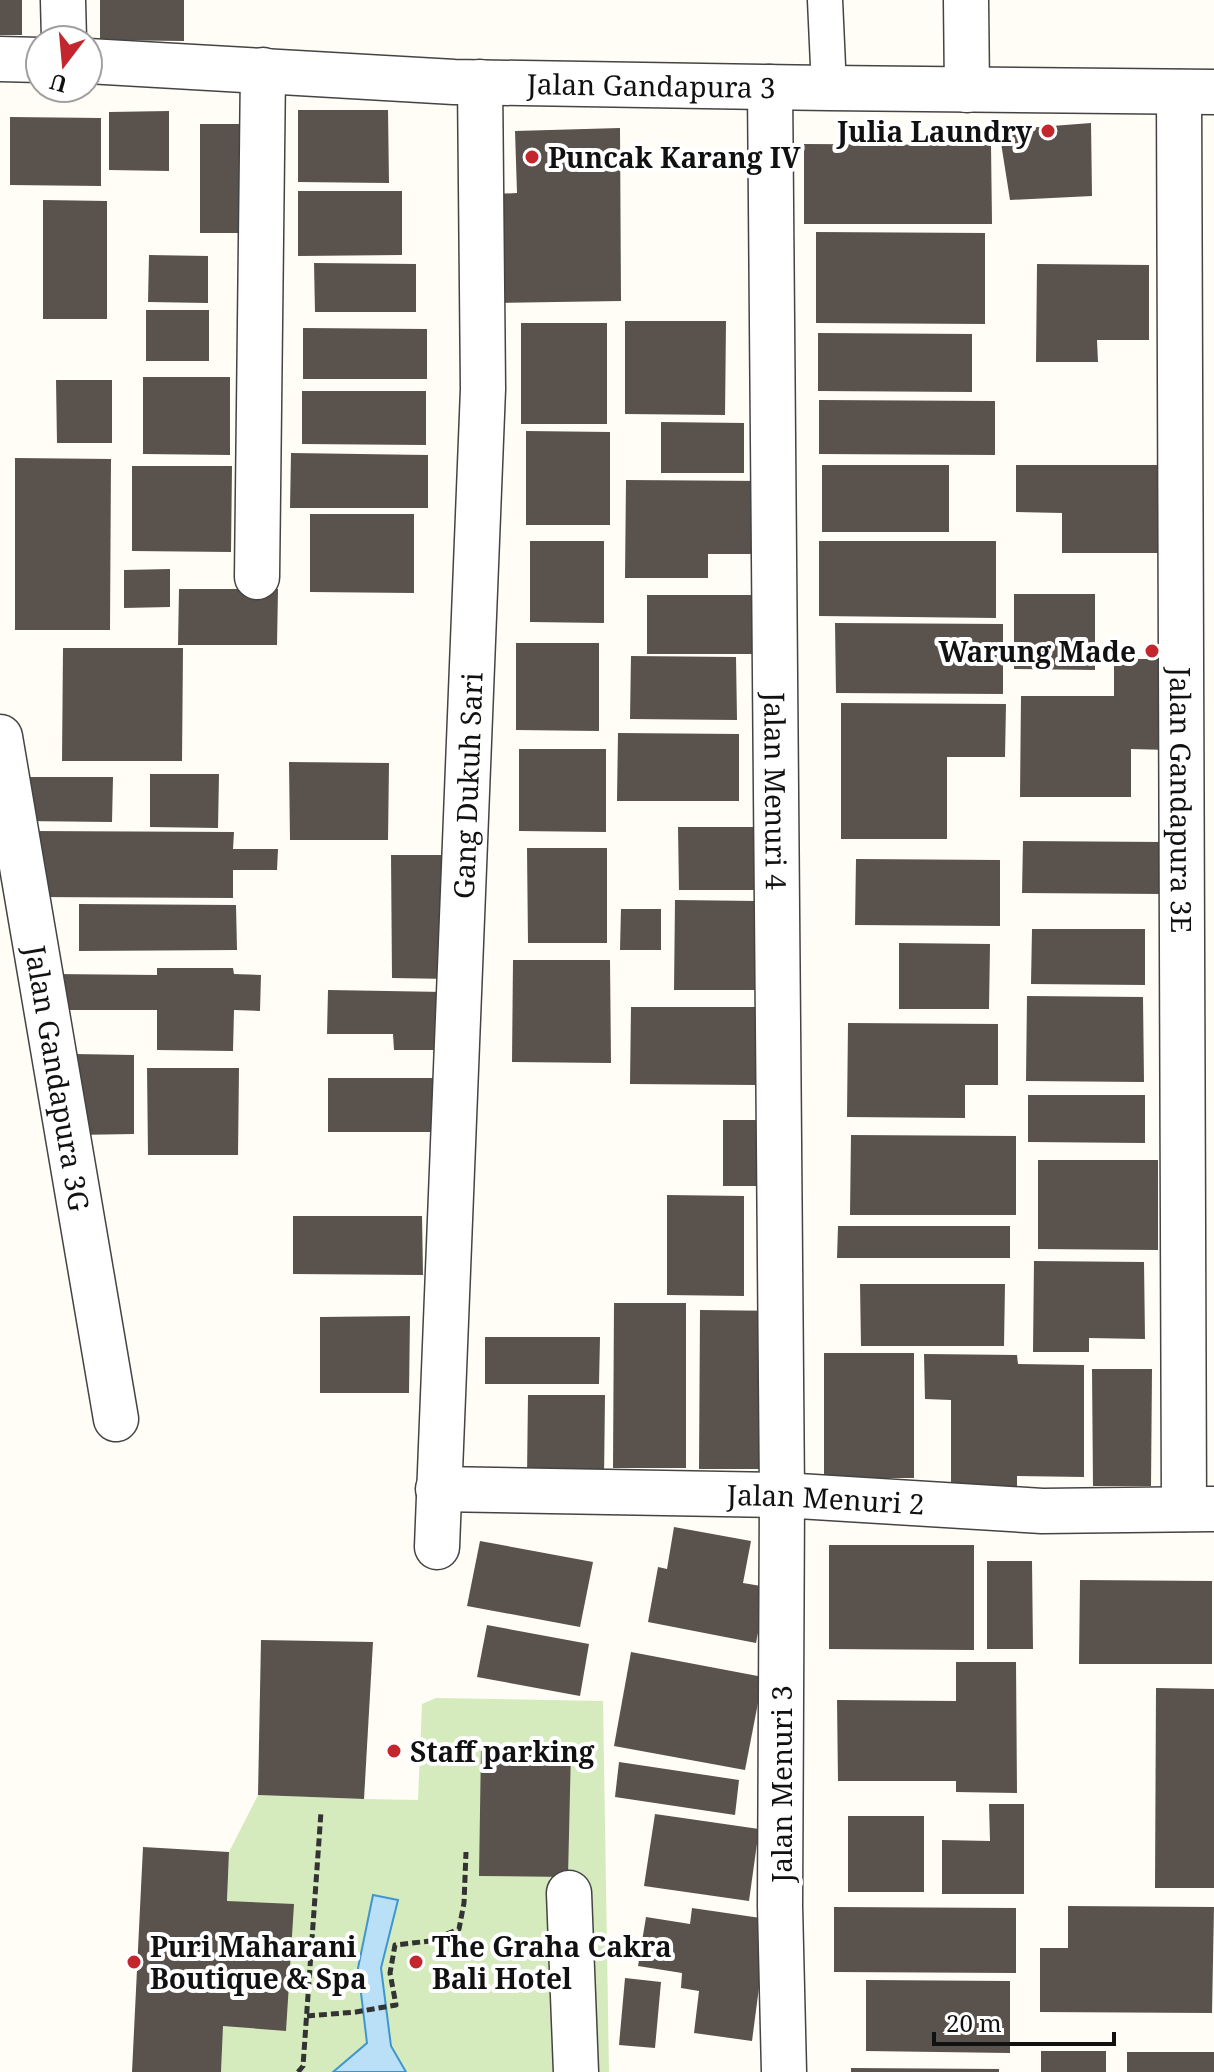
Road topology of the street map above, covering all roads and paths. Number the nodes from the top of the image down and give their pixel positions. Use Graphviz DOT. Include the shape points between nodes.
graph roads {
  1 [pos="63,0"];
  2 [pos="825,0"];
  3 [pos="966,0"];
  4 [pos="64,24"];
  5 [pos="0,59"];
  6 [pos="24,60"];
  7 [pos="104,62"];
  8 [pos="263,70"];
  9 [pos="480,82"];
  10 [pos="770,87"];
  11 [pos="829,88"];
  12 [pos="967,90"];
  13 [pos="1197,92"];
  14 [pos="257,577"];
  15 [pos="0,737"];
  16 [pos="116,1419"];
  17 [pos="438,1489"];
  18 [pos="782,1495"];
  19 [pos="1199,1509"];
  20 [pos="437,1547"];
  21 [pos="321,1812"];
  22 [pos="466,1852"];
  23 [pos="569,1893"];
  24 [pos="307,2016"];
  25 [pos="298,2072"];
  26 [pos="576,2072"];
  27 [pos="784,2072"];
  1 -- 4 [label="street"];
  2 -- 11 [label="lane"];
  3 -- 12 [label="street"];
  5 -- 6 [label="street"];
  7 -- 8 [label="street, Jalan Gandapura 3"];
  8 -- 9 [label="street, Jalan Gandapura 3"];
  8 -- 14 [label="street"];
  9 -- 10 [label="street, Jalan Gandapura 3"];
  9 -- 17 [label="street, Gang Dukuh Sari" via="483,389"];
  10 -- 11 [label="street, Jalan Gandapura 3"];
  10 -- 18 [label="street, Jalan Menuri 4"];
  11 -- 12 [label="street, Jalan Gandapura 3"];
  12 -- 13 [label="street, Jalan Gandapura 3"];
  13 -- 19 [label="street, Jalan Gandapura 3E"];
  15 -- 16 [label="street, Jalan Gandapura 3G"];
  17 -- 18 [label="street, Jalan Menuri 2"];
  17 -- 20 [label="street, Gang Dukuh Sari"];
  18 -- 19 [label="street, Jalan Menuri 2" via="1042,1511"];
  18 -- 27 [label="street, Jalan Menuri 3"];
  21 -- 24 [label="path"];
  22 -- 24 [label="path" via="459,1929 430,1941 395,1945 390,1973 396,2005"];
  23 -- 26 [label="street"];
  24 -- 25 [label="path"];
}
